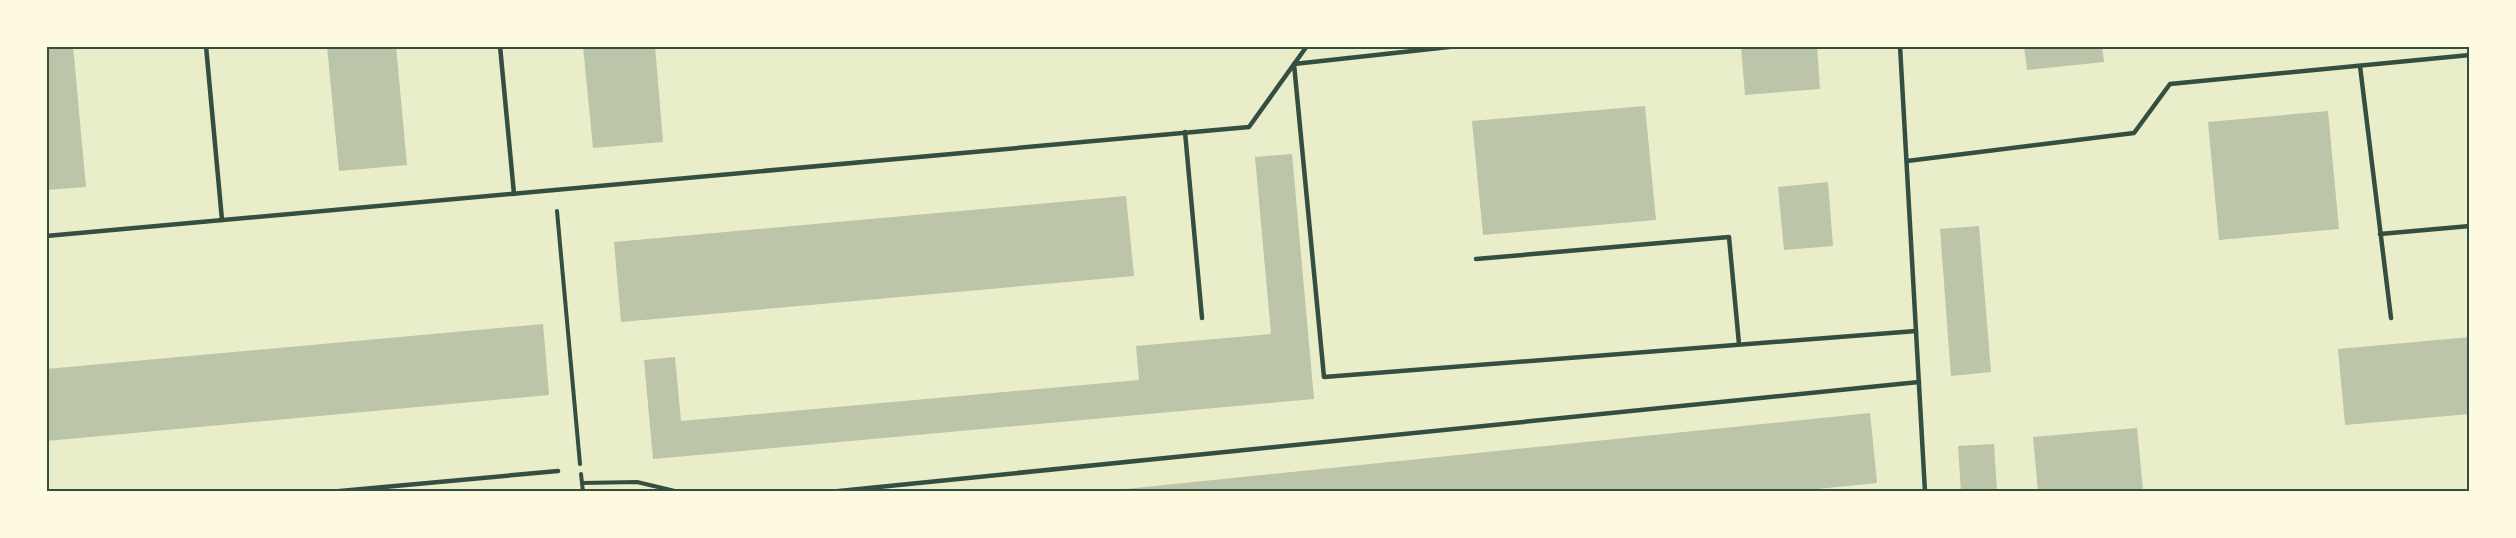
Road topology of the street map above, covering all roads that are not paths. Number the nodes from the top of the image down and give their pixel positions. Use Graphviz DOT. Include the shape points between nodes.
graph roads {
  1 [pos="206,46"];
  2 [pos="500,46"];
  3 [pos="1307,46"];
  4 [pos="1458,46"];
  5 [pos="1900,46"];
  6 [pos="2469,55"];
  7 [pos="1294,64"];
  8 [pos="2360,66"];
  9 [pos="1185,132"];
  10 [pos="1906,161"];
  11 [pos="514,194"];
  12 [pos="222,220"];
  13 [pos="2469,226"];
  14 [pos="2380,234"];
  15 [pos="46,236"];
  16 [pos="1476,260"];
  17 [pos="1202,318"];
  18 [pos="2391,318"];
  19 [pos="1916,331"];
  20 [pos="1739,344"];
  21 [pos="1919,382"];
  22 [pos="558,471"];
  23 [pos="328,492"];
  24 [pos="829,492"];
  25 [pos="1925,492"];
  1 -- 12 [label="lane"];
  2 -- 11 [label="lane"];
  3 -- 7 [label="lane"];
  4 -- 7 [label="lane"];
  5 -- 10 [label="lane"];
  6 -- 8 [label="lane"];
  7 -- 9 [label="lane" via="1249,127"];
  7 -- 20 [label="lane" via="1324,376"];
  8 -- 10 [label="lane" via="2170,84 2134,133"];
  8 -- 14 [label="lane"];
  9 -- 11 [label="lane"];
  9 -- 17 [label="lane"];
  10 -- 19 [label="lane"];
  11 -- 12 [label="lane"];
  12 -- 15 [label="lane"];
  13 -- 14 [label="lane"];
  14 -- 18 [label="lane"];
  16 -- 20 [label="lane" via="1729,237"];
  19 -- 20 [label="lane"];
  19 -- 21 [label="lane"];
  21 -- 24 [label="lane"];
  21 -- 25 [label="lane"];
  22 -- 23 [label="lane"];
}
